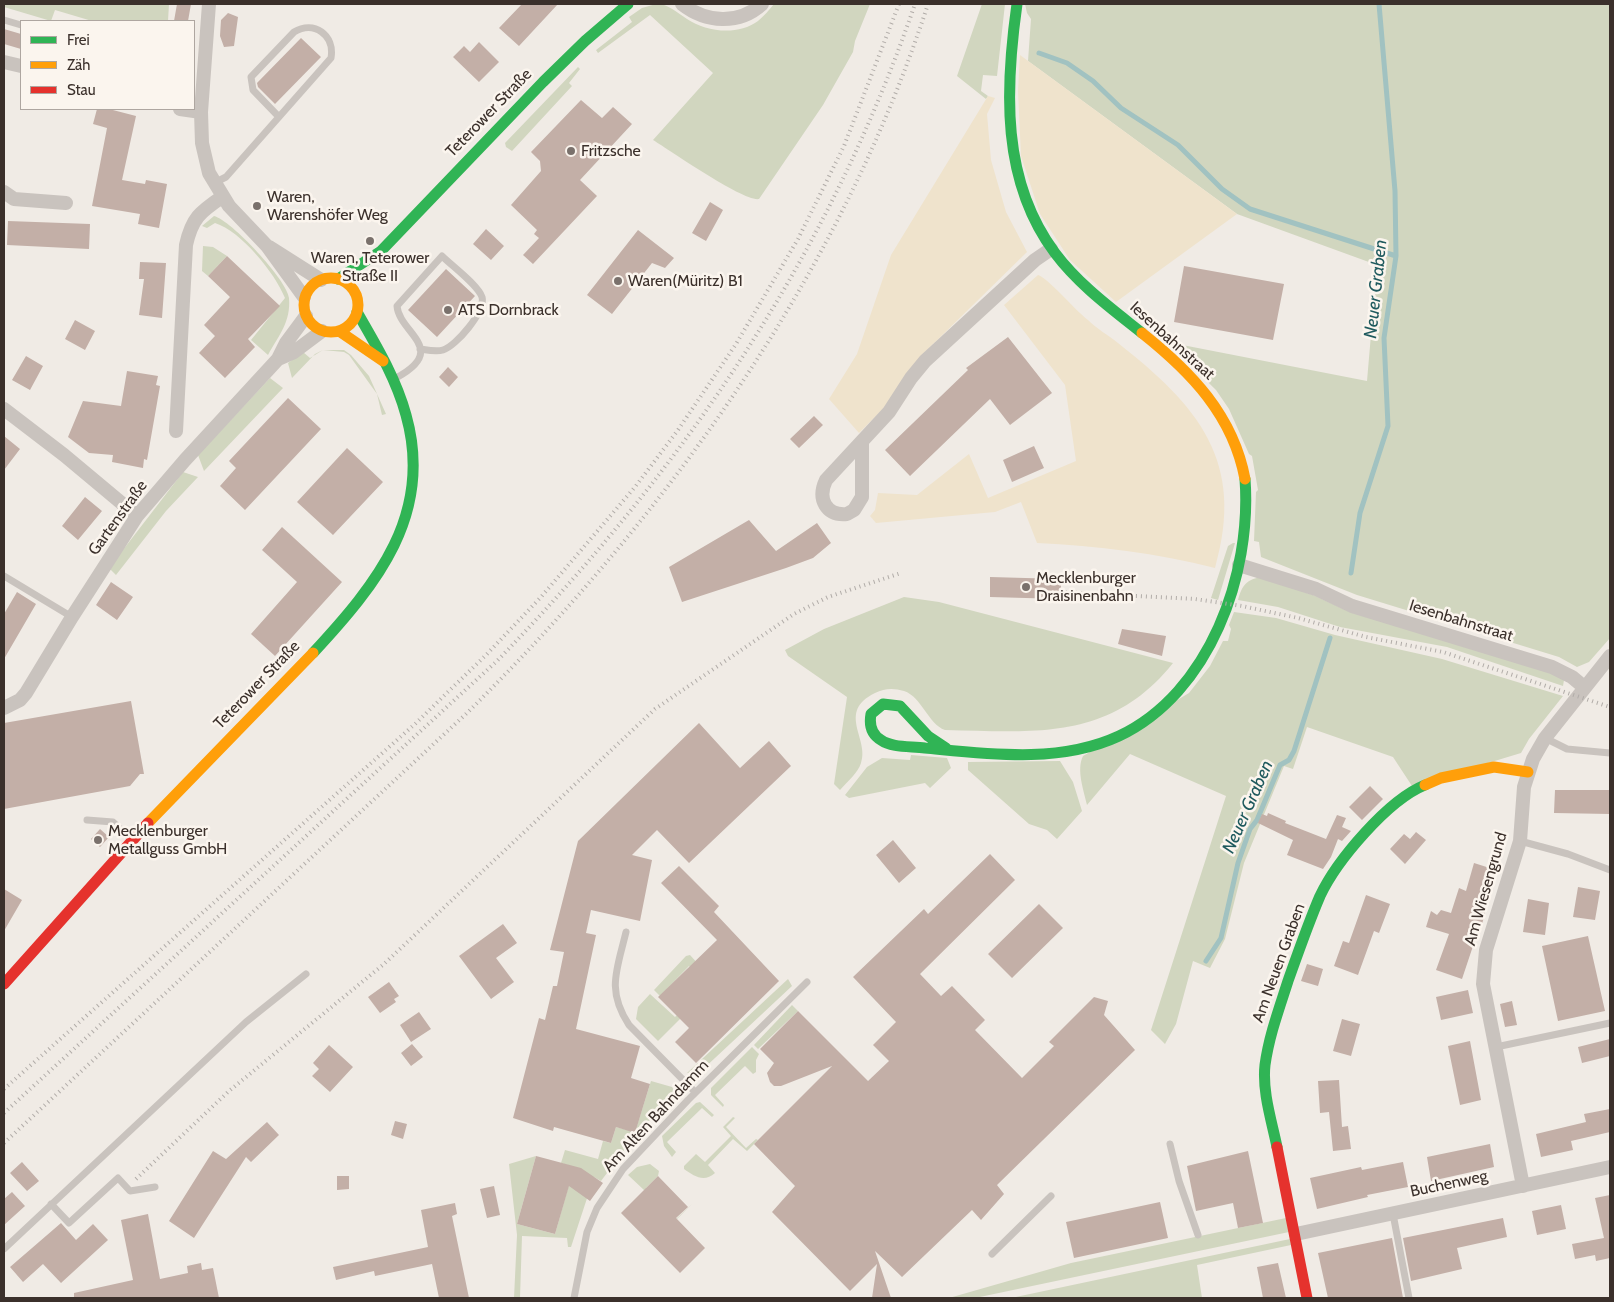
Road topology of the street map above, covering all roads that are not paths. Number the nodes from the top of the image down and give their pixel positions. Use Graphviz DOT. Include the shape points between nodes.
graph roads {
  1 [pos="209,4"];
  2 [pos="628,4"];
  3 [pos="682,4"];
  4 [pos="762,4"];
  5 [pos="1017,4"];
  6 [pos="4,20"];
  7 [pos="20,25"];
  8 [pos="4,62"];
  9 [pos="20,66"];
  10 [pos="187,110"];
  11 [pos="201,112"];
  12 [pos="279,117"];
  13 [pos="214,183"];
  14 [pos="4,192"];
  15 [pos="222,196"];
  16 [pos="66,203"];
  17 [pos="267,246"];
  18 [pos="1051,249"];
  19 [pos="381,251"];
  20 [pos="371,272"];
  21 [pos="338,279"];
  22 [pos="321,280"];
  23 [pos="363,284"];
  24 [pos="356,295"];
  25 [pos="304,297"];
  26 [pos="357,312"];
  27 [pos="306,316"];
  28 [pos="322,331"];
  29 [pos="339,331"];
  30 [pos="420,349"];
  31 [pos="278,359"];
  32 [pos="384,361"];
  33 [pos="393,379"];
  34 [pos="4,409"];
  35 [pos="176,431"];
  36 [pos="862,443"];
  37 [pos="137,516"];
  38 [pos="1239,565"];
  39 [pos="4,576"];
  40 [pos="72,617"];
  41 [pos="1610,656"];
  42 [pos="1584,687"];
  43 [pos="4,708"];
  44 [pos="1545,738"];
  45 [pos="946,748"];
  46 [pos="1610,753"];
  47 [pos="1528,772"];
  48 [pos="87,820"];
  49 [pos="132,840"];
  50 [pos="1520,841"];
  51 [pos="1610,870"];
  52 [pos="626,932"];
  53 [pos="306,974"];
  54 [pos="807,982"];
  55 [pos="4,984"];
  56 [pos="1610,1023"];
  57 [pos="1496,1047"];
  58 [pos="695,1092"];
  59 [pos="1170,1144"];
  60 [pos="1610,1167"];
  61 [pos="1523,1186"];
  62 [pos="155,1188"];
  63 [pos="1051,1196"];
  64 [pos="51,1204"];
  65 [pos="1393,1214"];
  66 [pos="1296,1234"];
  67 [pos="1198,1235"];
  68 [pos="4,1249"];
  69 [pos="992,1254"];
  70 [pos="574,1298"];
  71 [pos="1307,1298"];
  72 [pos="1409,1298"];
  1 -- 11 [label="street"];
  2 -- 19 [label="street, Teterower Straße" via="543,82"];
  3 -- 4 [label="street" via="718,20 744,16"];
  5 -- 18 [label="street, Iesenbahnstraat" via="1010,82 1014,160 1022,193"];
  6 -- 7 [label="lane"];
  8 -- 9 [label="street"];
  10 -- 11 [label="street"];
  11 -- 13 [label="street" via="205,157"];
  12 -- 12 [label="lane" via="253,90 251,77 294,32 302,27 313,27 331,42 331,58"];
  12 -- 13 [label="lane" via="226,177"];
  13 -- 15 [label="street"];
  14 -- 16 [label="street" via="14,199"];
  15 -- 17 [label="street"];
  15 -- 35 [label="street" via="198,214 186,245"];
  17 -- 22 [label="street"];
  17 -- 25 [label="street"];
  18 -- 36 [label="street" via="925,361 889,412"];
  18 -- 38 [label="street, Iesenbahnstraat" via="1084,286 1194,379 1220,413 1237,449 1246,485 1247,520"];
  19 -- 20 [label="street, Teterower Straße"];
  19 -- 21 [label="street, Teterower Straße"];
  21 -- 22 [label="street, Teterower Straße"];
  21 -- 24 [label="street"];
  22 -- 25 [label="street"];
  23 -- 24 [label="street"];
  24 -- 26 [label="street, Teterower Straße"];
  25 -- 27 [label="street"];
  26 -- 29 [label="street" via="351,324"];
  26 -- 32 [label="street, Teterower Straße"];
  27 -- 28 [label="street" via="310,324"];
  27 -- 31 [label="street, Gartenstraße"];
  28 -- 29 [label="street"];
  28 -- 31 [label="street, Gartenstraße" via="294,352"];
  29 -- 32 [label="street"];
  30 -- 30 [label="lane" via="397,306 442,256 479,291 483,306 480,315 448,348 435,351"];
  30 -- 33 [label="lane" via="414,366"];
  31 -- 37 [label="street, Gartenstraße"];
  32 -- 33 [label="street, Teterower Straße"];
  33 -- 49 [label="street, Teterower Straße" via="408,419 414,472 402,530 388,559 317,648"];
  34 -- 37 [label="street"];
  36 -- 36 [label="street" via="822,488 823,502 832,513 847,514 860,504"];
  37 -- 40 [label="street, Gartenstraße"];
  38 -- 42 [label="street, Iesenbahnstraat" via="1316,589 1352,606 1552,667"];
  38 -- 45 [label="street, Iesenbahnstraat" via="1218,630 1200,665 1176,695 1141,722 1093,746 1056,753"];
  39 -- 40 [label="lane"];
  40 -- 43 [label="street, Gartenstraße" via="26,693"];
  41 -- 42 [label="street, Am Wiesengrund"];
  42 -- 44 [label="street, Am Wiesengrund"];
  44 -- 46 [label="lane" via="1567,749"];
  44 -- 47 [label="street, Am Wiesengrund"];
  45 -- 45 [label="street, Iesenbahnstraat" via="928,736 900,706 883,704 871,714 872,731 882,742"];
  47 -- 50 [label="street, Am Wiesengrund" via="1522,801"];
  47 -- 66 [label="street, Am Neuen Graben" via="1494,767 1441,778 1412,790 1387,810 1356,843 1321,894 1272,1028 1265,1067 1267,1095"];
  48 -- 49 [label="lane" via="113,822"];
  49 -- 55 [label="street, Teterower Straße"];
  50 -- 51 [label="lane"];
  50 -- 57 [label="street, Am Wiesengrund" via="1486,950 1483,984"];
  52 -- 58 [label="lane" via="614,986 620,1012"];
  53 -- 64 [label="lane" via="246,1022"];
  54 -- 58 [label="lane, Am Alten Bahndamm"];
  56 -- 57 [label="lane"];
  57 -- 61 [label="street, Am Wiesengrund"];
  58 -- 70 [label="lane, Am Alten Bahndamm" via="628,1163 597,1208 587,1232"];
  59 -- 67 [label="lane"];
  60 -- 61 [label="street, Buchenweg"];
  61 -- 65 [label="street, Buchenweg"];
  62 -- 64 [label="lane" via="130,1191 118,1178 69,1223"];
  63 -- 69 [label="lane"];
  64 -- 68 [label="lane"];
  65 -- 66 [label="street, Buchenweg"];
  65 -- 72 [label="lane"];
  66 -- 71 [label="street, Am Neuen Graben"];
}
